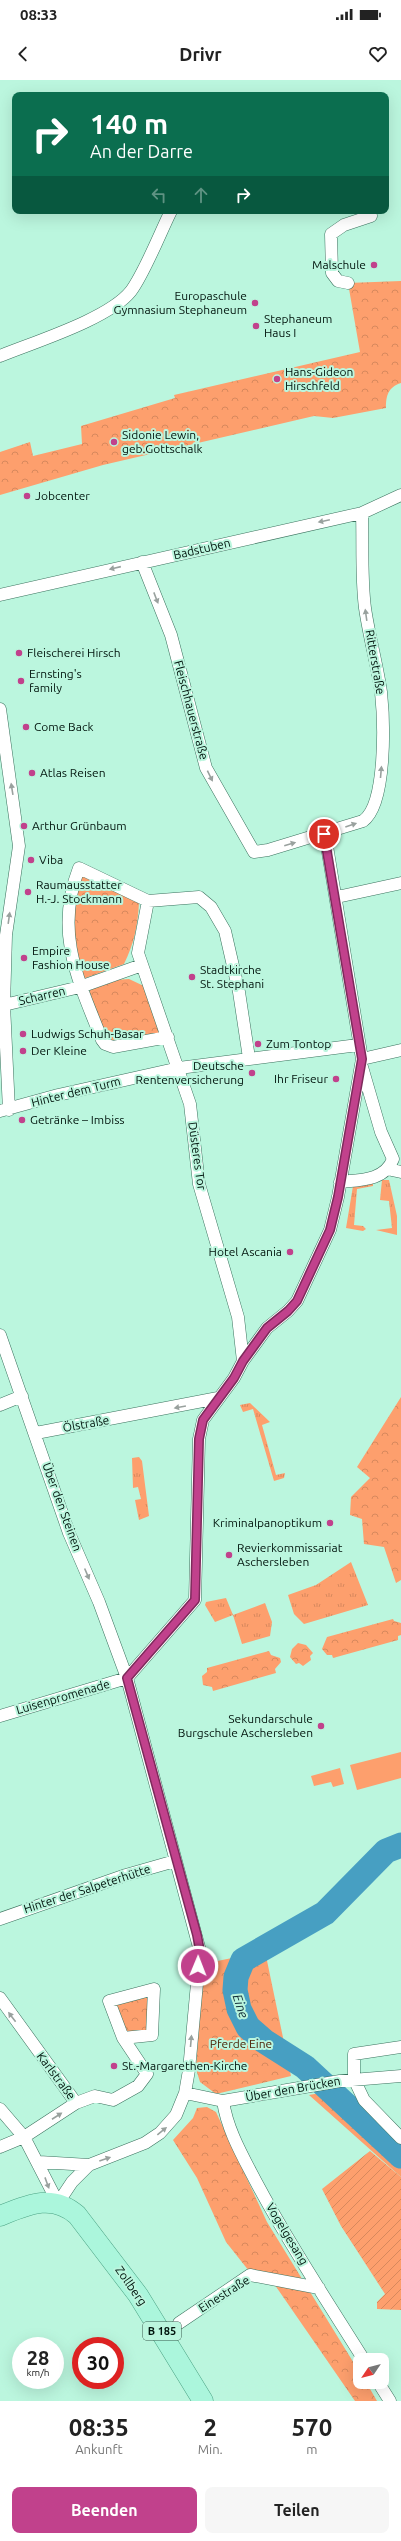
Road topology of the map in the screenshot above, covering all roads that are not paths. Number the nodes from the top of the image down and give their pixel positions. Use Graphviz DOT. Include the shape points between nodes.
graph roads {
  1 [pos="170,214"];
  2 [pos="371,214"];
  3 [pos="348,283"];
  4 [pos="0,356"];
  5 [pos="401,494"];
  6 [pos="362,513"];
  7 [pos="142,562"];
  8 [pos="0,595"];
  9 [pos="0,709"];
  10 [pos="4,761"];
  11 [pos="324,834"];
  12 [pos="401,883"];
  13 [pos="337,897"];
  14 [pos="148,901"];
  15 [pos="142,964"];
  16 [pos="80,987"];
  17 [pos="4,1005"];
  18 [pos="168,1037"];
  19 [pos="358,1045"];
  20 [pos="401,1050"];
  21 [pos="249,1058"];
  22 [pos="362,1062"];
  23 [pos="179,1068"];
  24 [pos="4,1111"];
  25 [pos="387,1169"];
  26 [pos="401,1172"];
  27 [pos="340,1182"];
  28 [pos="0,1335"];
  29 [pos="243,1361"];
  30 [pos="22,1396"];
  31 [pos="218,1398"];
  32 [pos="0,1405"];
  33 [pos="36,1433"];
  34 [pos="127,1678"];
  35 [pos="0,1716"];
  36 [pos="175,1861"];
  37 [pos="0,1919"];
  38 [pos="0,1998"];
  39 [pos="123,2038"];
  40 [pos="401,2047"];
  41 [pos="401,2076"];
  42 [pos="354,2079"];
  43 [pos="185,2093"];
  44 [pos="223,2101"];
  45 [pos="76,2103"];
  46 [pos="0,2109"];
  47 [pos="24,2136"];
  48 [pos="401,2138"];
  49 [pos="0,2147"];
  50 [pos="39,2162"];
  51 [pos="89,2164"];
  52 [pos="58,2203"];
  53 [pos="0,2216"];
  54 [pos="319,2288"];
  55 [pos="179,2323"];
  56 [pos="360,2353"];
  57 [pos="382,2389"];
  58 [pos="203,2401"];
  59 [pos="390,2401"];
  1 -- 4 [label="street" via="132,290 125,297 105,311"];
  2 -- 3 [label="street" via="371,216 344,225 331,234 332,273 338,281"];
  5 -- 6 [label="street, Badstuben"];
  6 -- 7 [label="street, Badstuben, one-way"];
  11 -- 6 [label="street, Ritterstraße, one-way" via="363,821 374,810 380,776 383,714 365,608"];
  7 -- 8 [label="street, Badstuben, one-way"];
  7 -- 11 [label="street, Fleischhauerstraße, one-way" via="176,651 204,761 213,782 254,852"];
  9 -- 10 [label="street"];
  17 -- 10 [label="street, one-way" via="6,935 19,846"];
  11 -- 13 [label="street"];
  12 -- 13 [label="street"];
  13 -- 19 [label="street"];
  14 -- 15 [label="street, Düsteres Tor" via="138,953"];
  14 -- 16 [label="street" via="79,868 71,890 67,913 69,947"];
  14 -- 21 [label="street" via="199,897 211,907 225,932 231,950"];
  15 -- 16 [label="street, Scharren"];
  15 -- 18 [label="street, Düsteres Tor"];
  16 -- 17 [label="street, Scharren"];
  16 -- 18 [label="street" via="106,1044 113,1047"];
  17 -- 24 [label="street"];
  18 -- 23 [label="street, Düsteres Tor"];
  19 -- 21 [label="street, Hinter dem Turm"];
  19 -- 22 [label="street"];
  20 -- 22 [label="street"];
  21 -- 23 [label="street, Hinter dem Turm"];
  22 -- 25 [label="street" via="381,1132 392,1159"];
  22 -- 27 [label="street"];
  23 -- 24 [label="street, Hinter dem Turm" via="58,1095"];
  23 -- 29 [label="street, Düsteres Tor" via="190,1104 199,1184 238,1316"];
  25 -- 26 [label="street"];
  25 -- 27 [label="street" via="368,1179"];
  27 -- 29 [label="street" via="330,1230 297,1301 267,1328"];
  28 -- 30 [label="street, Über den Steinen"];
  29 -- 31 [label="street" via="234,1378"];
  30 -- 32 [label="street"];
  30 -- 33 [label="street, Über den Steinen"];
  31 -- 33 [label="street, Ölstraße, one-way"];
  31 -- 34 [label="street" via="203,1420 199,1439 195,1600"];
  33 -- 34 [label="street, Über den Steinen, one-way" via="69,1533 99,1602"];
  34 -- 35 [label="street, Luisenpromenade"];
  34 -- 36 [label="street, Über den Steinen"];
  36 -- 37 [label="street, Hinter der Salpeterhütte" via="126,1875"];
  43 -- 36 [label="street, Über den Steinen, one-way" via="200,1951"];
  45 -- 38 [label="street, Karlstraße, one-way"];
  39 -- 39 [label="street" via="152,2034 154,1989 109,2001"];
  39 -- 45 [label="street" via="147,2074 138,2086 113,2100 95,2096"];
  40 -- 42 [label="street" via="354,2054"];
  41 -- 42 [label="street, Über den Brücken"];
  42 -- 44 [label="street, Über den Brücken"];
  42 -- 48 [label="street" via="364,2100"];
  43 -- 44 [label="street, Über den Brücken"];
  51 -- 43 [label="street, Über den Steinen, one-way" via="128,2151 160,2133 176,2115"];
  44 -- 54 [label="street, Vogelgesang" via="233,2134 247,2164 275,2217"];
  47 -- 45 [label="street, Karlstraße, one-way"];
  46 -- 47 [label="street"];
  47 -- 49 [label="street, Karlstraße"];
  47 -- 50 [label="street"];
  50 -- 51 [label="street"];
  50 -- 52 [label="street, one-way"];
  51 -- 52 [label="street" via="72,2182"];
  52 -- 53 [label="main road, B 185" via="37,2202"];
  52 -- 58 [label="main road, Zollberg / B 185" via="77,2215 115,2264 163,2333"];
  54 -- 55 [label="street, Einestraße" via="250,2275"];
  54 -- 56 [label="street, Vogelgesang"];
  57 -- 59 [label="street"];
}
